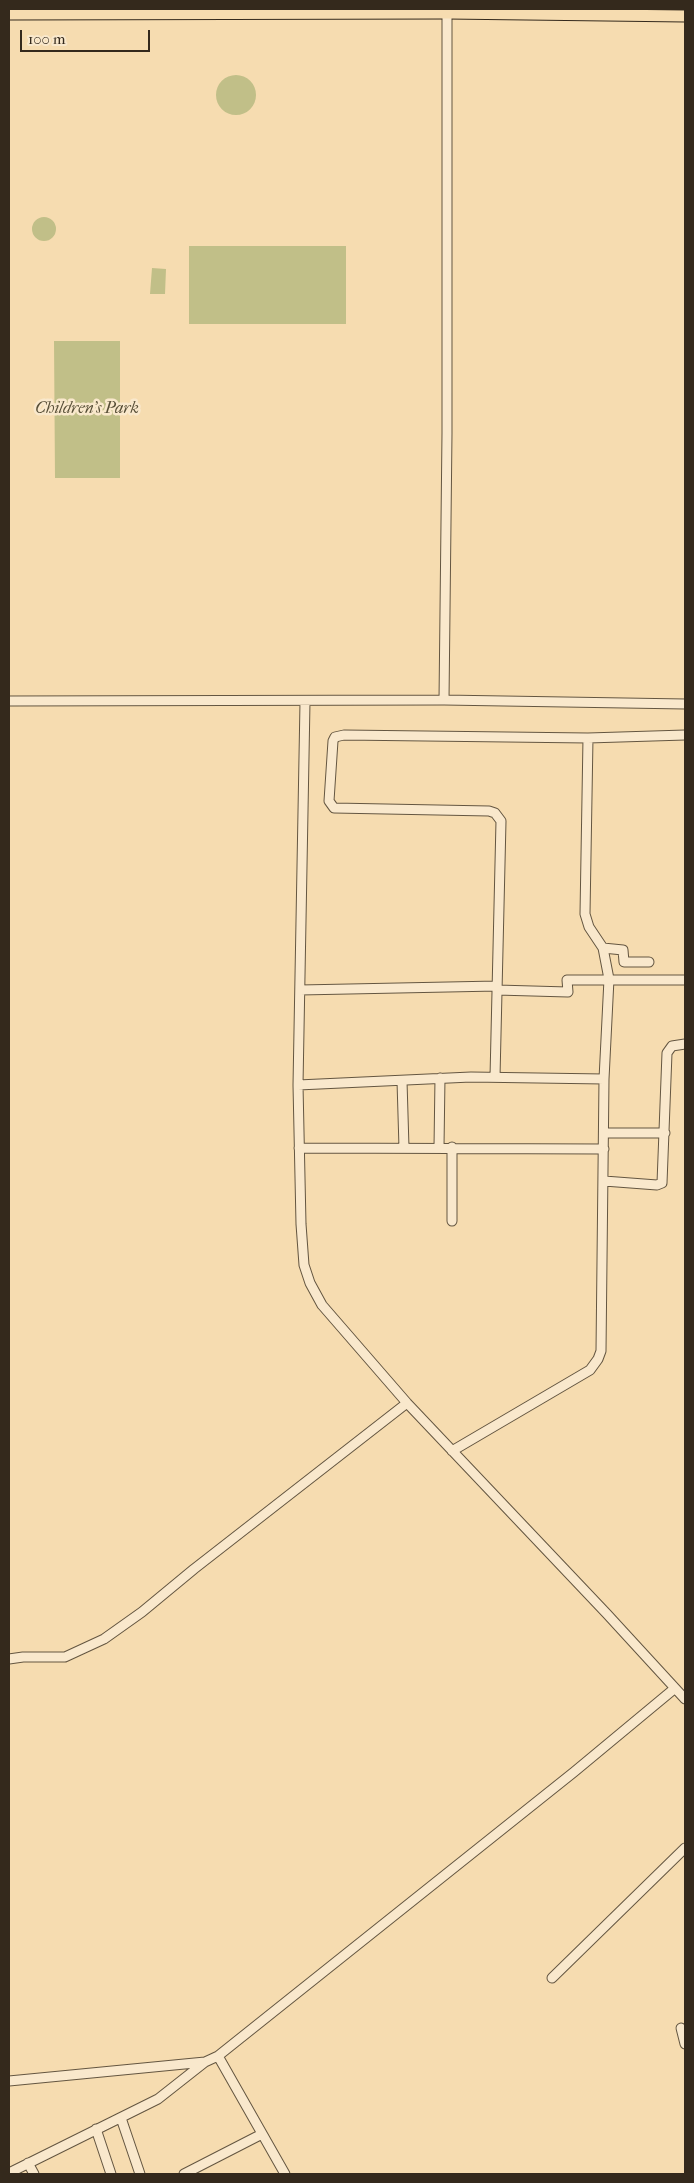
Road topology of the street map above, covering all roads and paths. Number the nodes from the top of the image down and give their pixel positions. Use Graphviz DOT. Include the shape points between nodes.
graph roads {
  1 [pos="108,11"];
  2 [pos="447,11"];
  3 [pos="9,14"];
  4 [pos="685,16"];
  5 [pos="444,700"];
  6 [pos="9,701"];
  7 [pos="305,702"];
  8 [pos="685,706"];
  9 [pos="685,735"];
  10 [pos="588,738"];
  11 [pos="603,948"];
  12 [pos="649,962"];
  13 [pos="609,979"];
  14 [pos="685,980"];
  15 [pos="497,988"];
  16 [pos="300,990"];
  17 [pos="685,1044"];
  18 [pos="496,1077"];
  19 [pos="440,1078"];
  20 [pos="604,1079"];
  21 [pos="402,1081"];
  22 [pos="298,1085"];
  23 [pos="604,1133"];
  24 [pos="665,1133"];
  25 [pos="439,1147"];
  26 [pos="452,1147"];
  27 [pos="299,1148"];
  28 [pos="404,1148"];
  29 [pos="604,1149"];
  30 [pos="604,1181"];
  31 [pos="452,1221"];
  32 [pos="407,1403"];
  33 [pos="452,1451"];
  34 [pos="9,1660"];
  35 [pos="674,1688"];
  36 [pos="685,1700"];
  37 [pos="685,1848"];
  38 [pos="552,1978"];
  39 [pos="681,2028"];
  40 [pos="685,2044"];
  41 [pos="218,2056"];
  42 [pos="205,2062"];
  43 [pos="9,2081"];
  44 [pos="121,2118"];
  45 [pos="96,2129"];
  46 [pos="262,2134"];
  47 [pos="28,2163"];
  48 [pos="194,2172"];
  49 [pos="9,2174"];
  50 [pos="34,2174"];
  51 [pos="110,2174"];
  52 [pos="140,2174"];
  53 [pos="184,2174"];
  54 [pos="285,2174"];
  1 -- 2 [label="main road"];
  1 -- 3 [label="main road"];
  2 -- 4 [label="main road"];
  2 -- 5 [label="street"];
  5 -- 7 [label="street"];
  5 -- 8 [label="street"];
  6 -- 7 [label="street"];
  7 -- 16 [label="street"];
  9 -- 10 [label="street"];
  10 -- 11 [label="street" via="585,914 589,927"];
  10 -- 15 [label="street" via="344,736 335,737 333,741 329,801 334,808 489,811 501,821"];
  11 -- 12 [label="street" via="623,950 624,962"];
  11 -- 13 [label="street"];
  13 -- 14 [label="street"];
  13 -- 15 [label="street" via="567,980 568,992"];
  13 -- 20 [label="street"];
  15 -- 16 [label="street"];
  15 -- 18 [label="street"];
  16 -- 22 [label="street"];
  17 -- 24 [label="street" via="668,1049"];
  18 -- 19 [label="street"];
  18 -- 20 [label="street"];
  19 -- 21 [label="street"];
  19 -- 25 [label="street"];
  20 -- 23 [label="street"];
  21 -- 22 [label="street"];
  21 -- 28 [label="street"];
  22 -- 27 [label="street"];
  23 -- 24 [label="street"];
  23 -- 29 [label="street"];
  24 -- 30 [label="street" via="662,1183"];
  25 -- 26 [label="street"];
  25 -- 28 [label="street"];
  26 -- 29 [label="street"];
  26 -- 31 [label="street"];
  27 -- 28 [label="street"];
  27 -- 32 [label="street" via="304,1265 310,1283 322,1306"];
  29 -- 30 [label="street"];
  30 -- 33 [label="street" via="601,1351 598,1359 590,1370"];
  32 -- 33 [label="street"];
  32 -- 34 [label="street" via="104,1639 65,1657"];
  33 -- 35 [label="street"];
  35 -- 36 [label="street"];
  35 -- 41 [label="street" via="574,1772"];
  37 -- 38 [label="street"];
  39 -- 40 [label="street"];
  41 -- 42 [label="street"];
  41 -- 46 [label="street"];
  42 -- 43 [label="street"];
  42 -- 44 [label="street" via="164,2095"];
  44 -- 45 [label="street"];
  44 -- 52 [label="street"];
  45 -- 47 [label="street"];
  45 -- 51 [label="street"];
  46 -- 48 [label="street"];
  46 -- 54 [label="street"];
  47 -- 49 [label="street"];
  47 -- 50 [label="street"];
  48 -- 53 [label="street"];
}
